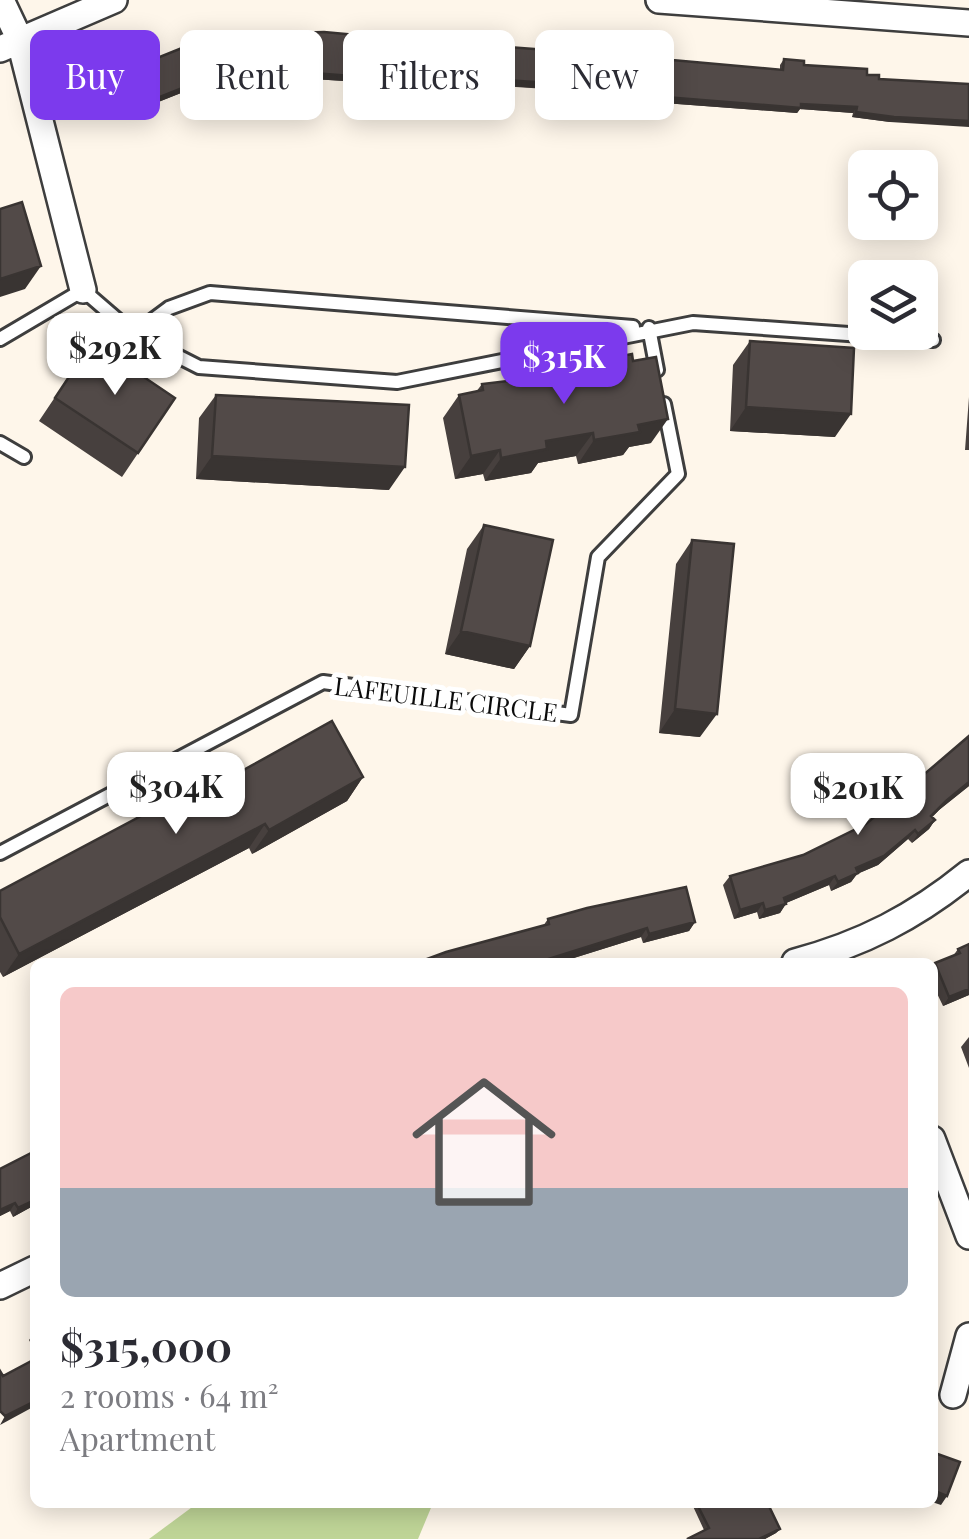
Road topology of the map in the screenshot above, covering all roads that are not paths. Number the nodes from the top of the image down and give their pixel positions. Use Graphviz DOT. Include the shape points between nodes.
graph roads {
  1 [pos="1,0"];
  2 [pos="114,0"];
  3 [pos="659,0"];
  4 [pos="896,9"];
  5 [pos="969,23"];
  6 [pos="10,43"];
  7 [pos="84,290"];
  8 [pos="649,328"];
  9 [pos="134,334"];
  10 [pos="848,334"];
  11 [pos="0,338"];
  12 [pos="0,443"];
  13 [pos="24,458"];
  14 [pos="0,853"];
  15 [pos="969,873"];
  16 [pos="858,954"];
  17 [pos="826,958"];
  18 [pos="938,1155"];
  19 [pos="969,1236"];
  20 [pos="30,1271"];
  21 [pos="0,1286"];
  22 [pos="969,1336"];
  23 [pos="953,1395"];
  1 -- 6 [label="street"];
  2 -- 6 [label="street"];
  3 -- 4 [label="street"];
  4 -- 5 [label="street"];
  6 -- 7 [label="street"];
  7 -- 9 [label="lane"];
  7 -- 11 [label="lane"];
  8 -- 9 [label="lane" via="210,293 169,308"];
  8 -- 9 [label="lane" via="397,382 199,367"];
  8 -- 10 [label="lane" via="693,322"];
  8 -- 14 [label="lane, LAFEUILLE CIRCLE" via="678,474 598,557 572,715 323,682"];
  12 -- 13 [label="lane"];
  15 -- 16 [label="street"];
  16 -- 17 [label="street"];
  18 -- 19 [label="street"];
  20 -- 21 [label="street"];
  22 -- 23 [label="street"];
}
